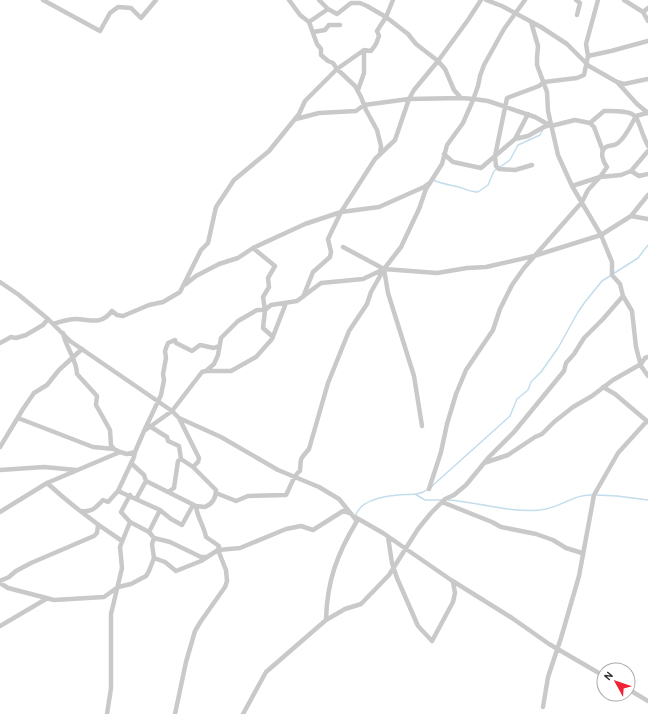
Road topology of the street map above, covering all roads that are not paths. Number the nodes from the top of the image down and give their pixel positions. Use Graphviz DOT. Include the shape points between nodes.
graph roads {
  1 [pos="43,0"];
  2 [pos="156,0"];
  3 [pos="289,0"];
  4 [pos="393,0"];
  5 [pos="481,0"];
  6 [pos="486,0"];
  7 [pos="525,0"];
  8 [pos="576,0"];
  9 [pos="598,0"];
  10 [pos="624,0"];
  11 [pos="322,1"];
  12 [pos="648,8"];
  13 [pos="328,9"];
  14 [pos="643,12"];
  15 [pos="515,13"];
  16 [pos="577,15"];
  17 [pos="386,16"];
  18 [pos="648,21"];
  19 [pos="309,22"];
  20 [pos="531,22"];
  21 [pos="340,25"];
  22 [pos="313,32"];
  23 [pos="648,41"];
  24 [pos="364,50"];
  25 [pos="588,56"];
  26 [pos="438,61"];
  27 [pos="586,64"];
  28 [pos="336,69"];
  29 [pos="648,79"];
  30 [pos="544,82"];
  31 [pos="617,82"];
  32 [pos="358,90"];
  33 [pos="461,98"];
  34 [pos="408,99"];
  35 [pos="474,99"];
  36 [pos="364,105"];
  37 [pos="505,107"];
  38 [pos="647,113"];
  39 [pos="528,114"];
  40 [pos="636,116"];
  41 [pos="296,119"];
  42 [pos="590,122"];
  43 [pos="550,125"];
  44 [pos="515,139"];
  45 [pos="648,146"];
  46 [pos="602,151"];
  47 [pos="648,151"];
  48 [pos="380,154"];
  49 [pos="444,154"];
  50 [pos="495,156"];
  51 [pos="532,165"];
  52 [pos="631,172"];
  53 [pos="648,174"];
  54 [pos="600,177"];
  55 [pos="430,183"];
  56 [pos="572,186"];
  57 [pos="648,195"];
  58 [pos="582,202"];
  59 [pos="341,212"];
  60 [pos="631,216"];
  61 [pos="648,220"];
  62 [pos="601,236"];
  63 [pos="343,247"];
  64 [pos="253,248"];
  65 [pos="534,256"];
  66 [pos="384,269"];
  67 [pos="0,282"];
  68 [pos="184,285"];
  69 [pos="303,296"];
  70 [pos="623,296"];
  71 [pos="286,303"];
  72 [pos="265,310"];
  73 [pos="48,319"];
  74 [pos="53,324"];
  75 [pos="63,332"];
  76 [pos="273,337"];
  77 [pos="0,343"];
  78 [pos="218,346"];
  79 [pos="82,348"];
  80 [pos="648,357"];
  81 [pos="72,358"];
  82 [pos="641,364"];
  83 [pos="206,371"];
  84 [pos="648,376"];
  85 [pos="603,387"];
  86 [pos="158,402"];
  87 [pos="172,411"];
  88 [pos="18,418"];
  89 [pos="179,418"];
  90 [pos="648,421"];
  91 [pos="422,426"];
  92 [pos="151,427"];
  93 [pos="144,431"];
  94 [pos="0,447"];
  95 [pos="114,449"];
  96 [pos="120,452"];
  97 [pos="135,452"];
  98 [pos="181,459"];
  99 [pos="131,463"];
  100 [pos="484,463"];
  101 [pos="193,467"];
  102 [pos="0,470"];
  103 [pos="76,470"];
  104 [pos="295,476"];
  105 [pos="146,481"];
  106 [pos="47,483"];
  107 [pos="429,489"];
  108 [pos="118,491"];
  109 [pos="168,492"];
  110 [pos="216,493"];
  111 [pos="130,495"];
  112 [pos="136,498"];
  113 [pos="442,502"];
  114 [pos="194,505"];
  115 [pos="160,510"];
  116 [pos="81,511"];
  117 [pos="0,512"];
  118 [pos="353,515"];
  119 [pos="130,522"];
  120 [pos="98,525"];
  121 [pos="149,532"];
  122 [pos="388,537"];
  123 [pos="154,538"];
  124 [pos="122,541"];
  125 [pos="405,548"];
  126 [pos="218,550"];
  127 [pos="582,553"];
  128 [pos="210,556"];
  129 [pos="154,558"];
  130 [pos="394,567"];
  131 [pos="0,582"];
  132 [pos="453,582"];
  133 [pos="118,587"];
  134 [pos="46,599"];
  135 [pos="326,620"];
  136 [pos="0,626"];
  137 [pos="557,649"];
  138 [pos="596,671"];
  139 [pos="636,694"];
  140 [pos="648,701"];
  141 [pos="543,707"];
  142 [pos="107,714"];
  143 [pos="175,714"];
  144 [pos="243,714"];
  1 -- 2 [label="street" via="100,31 110,13 118,7 131,8 141,18"];
  3 -- 19 [label="street"];
  4 -- 17 [label="street"];
  5 -- 26 [label="street"];
  6 -- 15 [label="street"];
  7 -- 15 [label="street"];
  8 -- 16 [label="street" via="580,3"];
  9 -- 25 [label="street" via="586,44"];
  10 -- 14 [label="street"];
  11 -- 13 [label="street"];
  12 -- 14 [label="street"];
  13 -- 17 [label="street" via="338,14 351,3 360,3"];
  13 -- 19 [label="street"];
  14 -- 18 [label="street"];
  15 -- 20 [label="street"];
  15 -- 35 [label="street" via="484,65"];
  17 -- 24 [label="street" via="377,31 379,36 376,44 371,51"];
  17 -- 26 [label="street"];
  19 -- 22 [label="street"];
  20 -- 27 [label="street" via="567,44"];
  20 -- 30 [label="street" via="538,46 537,65"];
  21 -- 22 [label="street" via="329,25 325,30"];
  22 -- 28 [label="street" via="321,55 333,63"];
  23 -- 25 [label="street"];
  24 -- 28 [label="street"];
  24 -- 32 [label="street" via="364,73"];
  25 -- 27 [label="street"];
  26 -- 33 [label="street"];
  26 -- 34 [label="street"];
  27 -- 30 [label="street" via="583,76"];
  27 -- 31 [label="street"];
  28 -- 32 [label="street"];
  28 -- 41 [label="street" via="305,100"];
  29 -- 31 [label="street" via="624,84"];
  30 -- 37 [label="street" via="508,97"];
  30 -- 43 [label="street"];
  31 -- 38 [label="street"];
  32 -- 36 [label="street"];
  33 -- 34 [label="street"];
  33 -- 35 [label="street"];
  34 -- 36 [label="street"];
  34 -- 48 [label="street" via="395,140"];
  35 -- 37 [label="street"];
  35 -- 49 [label="street"];
  36 -- 41 [label="street" via="356,111 319,113"];
  36 -- 48 [label="street" via="377,130"];
  37 -- 39 [label="street"];
  37 -- 50 [label="street"];
  38 -- 40 [label="street"];
  39 -- 43 [label="street"];
  39 -- 44 [label="street"];
  40 -- 42 [label="street" via="627,111 604,111"];
  40 -- 45 [label="street"];
  40 -- 46 [label="street" via="618,144 606,147"];
  41 -- 68 [label="street" via="269,151 234,180 227,190 216,207 208,243 201,250"];
  42 -- 43 [label="street" via="575,120"];
  42 -- 46 [label="street"];
  43 -- 44 [label="street" via="528,136"];
  43 -- 56 [label="street" via="558,155"];
  44 -- 50 [label="street"];
  46 -- 54 [label="street" via="607,167"];
  47 -- 52 [label="street"];
  48 -- 59 [label="street"];
  49 -- 50 [label="street" via="453,162 481,168"];
  49 -- 55 [label="street" via="442,164"];
  50 -- 51 [label="street" via="499,169 515,170"];
  52 -- 53 [label="street" via="640,176"];
  52 -- 54 [label="street"];
  54 -- 56 [label="street"];
  54 -- 58 [label="street" via="588,190"];
  55 -- 59 [label="street" via="380,207"];
  55 -- 66 [label="street" via="402,247"];
  56 -- 58 [label="street"];
  57 -- 60 [label="street"];
  58 -- 62 [label="street"];
  58 -- 65 [label="street"];
  59 -- 64 [label="street" via="305,224"];
  59 -- 69 [label="street" via="328,239 330,257 313,272"];
  60 -- 61 [label="street"];
  60 -- 62 [label="street"];
  62 -- 65 [label="street"];
  62 -- 70 [label="street" via="612,262 612,275 620,284"];
  63 -- 66 [label="street"];
  64 -- 68 [label="street" via="238,258 196,276"];
  64 -- 72 [label="street" via="275,266 268,278 269,287 263,297"];
  65 -- 66 [label="street" via="486,267 437,273"];
  65 -- 107 [label="street" via="512,285 500,308 493,330 466,370 456,394"];
  66 -- 69 [label="street" via="363,279 321,283"];
  66 -- 91 [label="street" via="388,293 414,376"];
  66 -- 104 [label="street" via="339,354 309,449 303,455 300,470"];
  67 -- 73 [label="street"];
  68 -- 74 [label="street" via="180,292 163,302 123,316 112,311 99,321 73,319"];
  69 -- 71 [label="street" via="294,302"];
  70 -- 82 [label="street" via="632,311 636,347"];
  70 -- 100 [label="street" via="584,338 566,363 564,370 514,432"];
  71 -- 72 [label="street" via="271,305"];
  71 -- 76 [label="street"];
  72 -- 76 [label="street" via="263,328"];
  72 -- 78 [label="street" via="257,310 238,321 221,338"];
  73 -- 74 [label="street"];
  73 -- 77 [label="street" via="24,336 11,337"];
  74 -- 75 [label="street"];
  75 -- 79 [label="street" via="69,340"];
  75 -- 81 [label="street"];
  76 -- 83 [label="street" via="256,357 236,369 228,372"];
  78 -- 83 [label="street" via="216,360"];
  78 -- 86 [label="street" via="214,348 200,345 192,351 175,340 168,344 162,374 163,389"];
  79 -- 81 [label="street"];
  79 -- 86 [label="street"];
  80 -- 82 [label="street"];
  81 -- 88 [label="street" via="47,385 34,394"];
  81 -- 95 [label="street" via="77,374 97,396 96,405 109,429 110,444"];
  82 -- 84 [label="street"];
  82 -- 85 [label="street"];
  83 -- 87 [label="street" via="202,372"];
  85 -- 90 [label="street"];
  85 -- 100 [label="street" via="568,411 542,434 508,455"];
  86 -- 87 [label="street"];
  86 -- 93 [label="street"];
  87 -- 89 [label="street"];
  87 -- 92 [label="street"];
  88 -- 94 [label="street"];
  88 -- 95 [label="street" via="93,447"];
  89 -- 101 [label="street" via="199,458"];
  89 -- 104 [label="street" via="221,437 278,470"];
  90 -- 127 [label="street" via="618,453 594,495"];
  92 -- 93 [label="street"];
  92 -- 98 [label="street" via="168,437 168,441 179,446"];
  93 -- 97 [label="street"];
  95 -- 96 [label="street"];
  96 -- 97 [label="street"];
  96 -- 103 [label="street"];
  97 -- 99 [label="street"];
  98 -- 101 [label="street"];
  98 -- 109 [label="street" via="178,461 174,488"];
  99 -- 105 [label="street" via="144,475"];
  99 -- 108 [label="street"];
  100 -- 113 [label="street" via="466,485"];
  101 -- 110 [label="street" via="212,485"];
  102 -- 103 [label="street" via="44,467"];
  103 -- 106 [label="street"];
  104 -- 110 [label="street" via="292,486 284,496 248,496 236,501"];
  104 -- 118 [label="street" via="339,499"];
  105 -- 109 [label="street"];
  105 -- 112 [label="street"];
  106 -- 116 [label="street"];
  106 -- 117 [label="street"];
  108 -- 111 [label="street"];
  108 -- 116 [label="street" via="108,502 103,500 93,510"];
  109 -- 114 [label="street"];
  110 -- 114 [label="street" via="211,504 206,507"];
  111 -- 112 [label="street"];
  111 -- 119 [label="street" via="121,512"];
  112 -- 115 [label="street"];
  113 -- 125 [label="street" via="431,512"];
  113 -- 127 [label="street" via="501,527 536,534"];
  114 -- 115 [label="street" via="182,525"];
  114 -- 126 [label="street" via="206,537 218,546"];
  115 -- 121 [label="street"];
  116 -- 120 [label="street"];
  118 -- 122 [label="street"];
  118 -- 126 [label="street" via="343,511 313,530 301,526 240,548"];
  118 -- 135 [label="street" via="357,521 344,542 330,578"];
  119 -- 121 [label="street"];
  119 -- 124 [label="street"];
  120 -- 124 [label="street"];
  120 -- 131 [label="street" via="94,536 31,563"];
  121 -- 123 [label="street"];
  122 -- 125 [label="street"];
  122 -- 130 [label="street"];
  123 -- 128 [label="street" via="168,541 201,557"];
  123 -- 129 [label="street"];
  124 -- 133 [label="street" via="122,568"];
  125 -- 130 [label="street"];
  125 -- 132 [label="street"];
  126 -- 128 [label="street"];
  126 -- 143 [label="street" via="226,570 227,581 195,631"];
  127 -- 137 [label="street" via="579,576"];
  128 -- 129 [label="street" via="176,571 165,562"];
  129 -- 133 [label="street" via="148,574 129,585"];
  130 -- 132 [label="street" via="418,626 432,641 453,602"];
  130 -- 135 [label="street" via="361,604 345,609"];
  131 -- 134 [label="street" via="8,588"];
  132 -- 137 [label="street"];
  133 -- 134 [label="street" via="104,597 63,601"];
  133 -- 142 [label="street" via="111,616"];
  134 -- 136 [label="street"];
  135 -- 144 [label="street" via="266,672"];
  137 -- 138 [label="street"];
  137 -- 141 [label="street" via="548,677"];
  139 -- 140 [label="street"];
}
